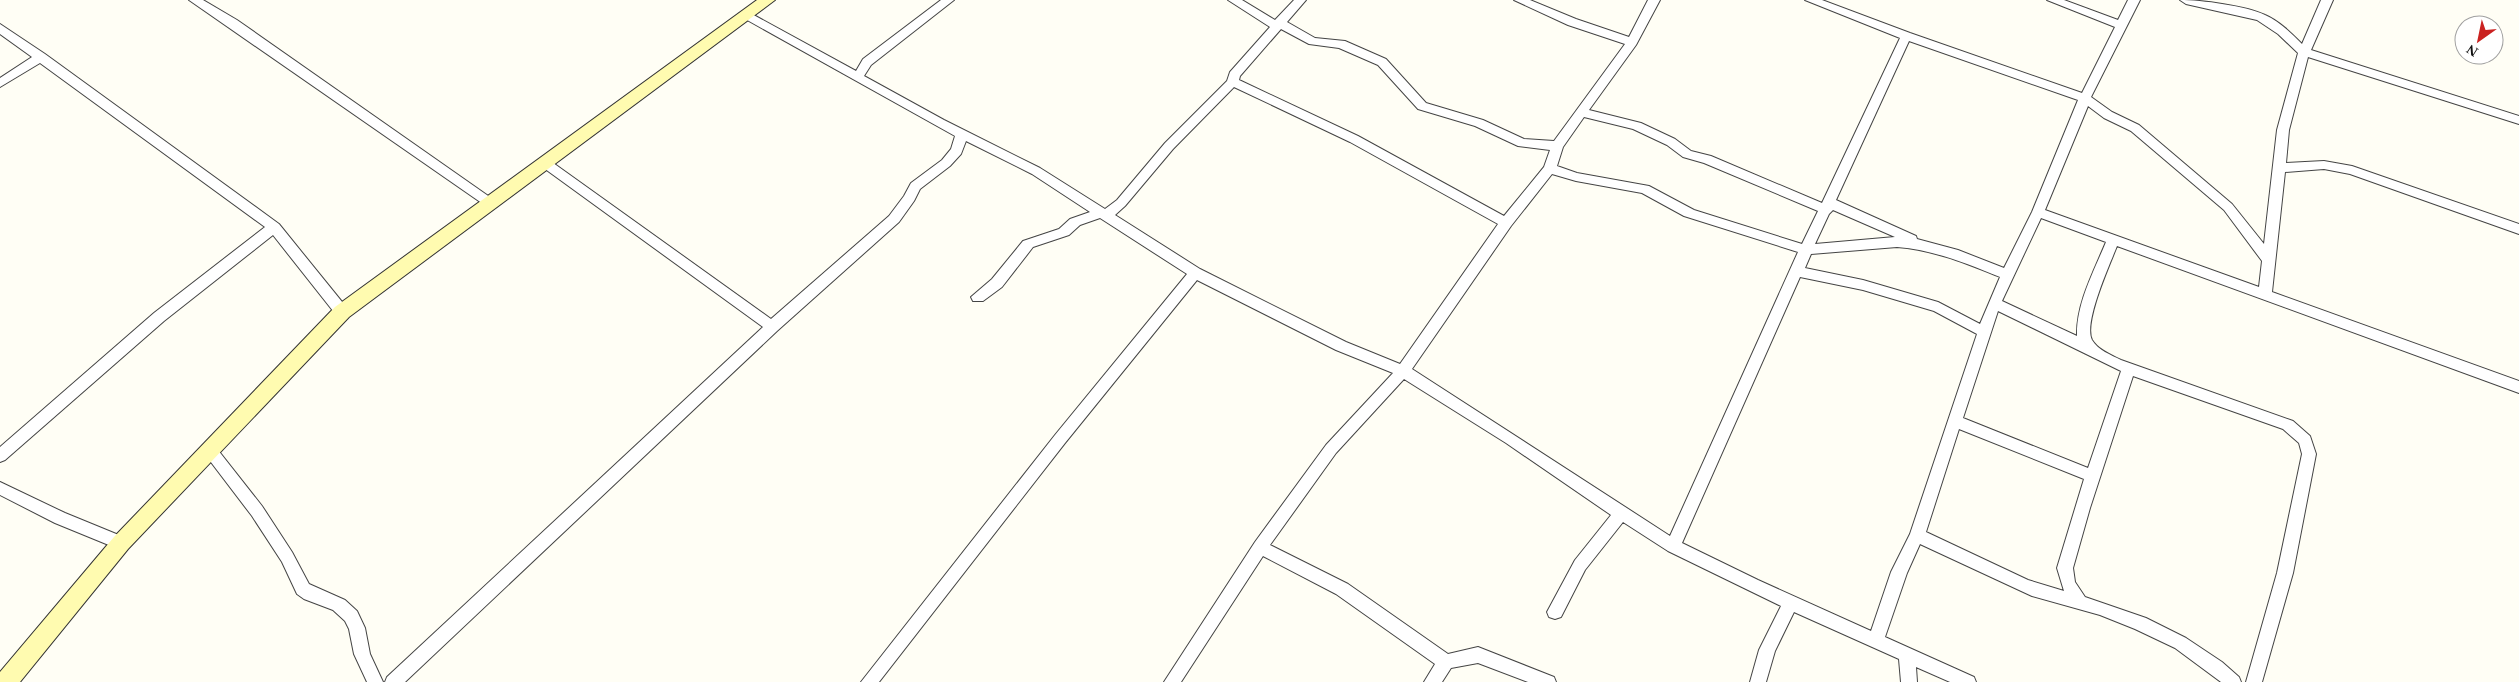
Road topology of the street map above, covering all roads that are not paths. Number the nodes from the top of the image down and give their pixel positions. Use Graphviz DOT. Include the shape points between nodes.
graph roads {
  1 [pos="195,0"];
  2 [pos="767,0"];
  3 [pos="948,0"];
  4 [pos="1234,0"];
  5 [pos="1300,0"];
  6 [pos="1520,0"];
  7 [pos="1654,0"];
  8 [pos="1811,0"];
  9 [pos="2053,0"];
  10 [pos="2134,0"];
  11 [pos="2186,0"];
  12 [pos="2327,0"];
  13 [pos="746,16"];
  14 [pos="1278,25"];
  15 [pos="2121,25"];
  16 [pos="0,28"];
  17 [pos="1906,36"];
  18 [pos="1632,42"];
  19 [pos="2304,52"];
  20 [pos="41,57"];
  21 [pos="858,77"];
  22 [pos="1233,82"];
  23 [pos="0,83"];
  24 [pos="2085,98"];
  25 [pos="1582,112"];
  26 [pos="2518,116"];
  27 [pos="962,134"];
  28 [pos="1557,146"];
  29 [pos="545,163"];
  30 [pos="1550,168"];
  31 [pos="2278,168"];
  32 [pos="490,203"];
  33 [pos="1828,206"];
  34 [pos="2038,212"];
  35 [pos="1103,215"];
  36 [pos="1506,223"];
  37 [pos="274,227"];
  38 [pos="2519,229"];
  39 [pos="2113,239"];
  40 [pos="1923,244"];
  41 [pos="1806,250"];
  42 [pos="2270,262"];
  43 [pos="1797,270"];
  44 [pos="1195,273"];
  45 [pos="2007,275"];
  46 [pos="2265,293"];
  47 [pos="978,297"];
  48 [pos="1994,303"];
  49 [pos="342,312"];
  50 [pos="772,327"];
  51 [pos="1984,332"];
  52 [pos="2093,351"];
  53 [pos="2129,368"];
  54 [pos="1403,371"];
  55 [pos="2519,387"];
  56 [pos="1954,421"];
  57 [pos="209,450"];
  58 [pos="0,456"];
  59 [pos="2092,476"];
  60 [pos="0,488"];
  61 [pos="1621,513"];
  62 [pos="1917,535"];
  63 [pos="122,543"];
  64 [pos="1673,546"];
  65 [pos="1260,547"];
  66 [pos="1791,602"];
  67 [pos="2080,602"];
  68 [pos="1555,612"];
  69 [pos="1876,639"];
  70 [pos="1907,654"];
  71 [pos="1446,662"];
  72 [pos="6,682"];
  73 [pos="375,682"];
  74 [pos="393,682"];
  75 [pos="869,682"];
  76 [pos="1172,682"];
  77 [pos="1432,682"];
  78 [pos="1548,682"];
  79 [pos="1758,682"];
  80 [pos="1909,682"];
  81 [pos="1968,682"];
  82 [pos="2233,682"];
  83 [pos="2254,682"];
  1 -- 32 [label="street" via="233,23"];
  2 -- 13 [label="street"];
  3 -- 21 [label="street" via="867,62"];
  4 -- 14 [label="street"];
  5 -- 14 [label="street"];
  6 -- 18 [label="street"];
  7 -- 18 [label="street"];
  8 -- 17 [label="street"];
  9 -- 15 [label="street"];
  10 -- 15 [label="street"];
  11 -- 19 [label="street" via="2261,17 2282,30"];
  12 -- 19 [label="street"];
  13 -- 21 [label="street"];
  13 -- 29 [label="street"];
  14 -- 22 [label="street" via="1234,76"];
  14 -- 28 [label="street" via="1314,41 1341,44 1382,62 1422,106 1479,123 1522,143"];
  15 -- 24 [label="street"];
  16 -- 20 [label="street"];
  17 -- 24 [label="street"];
  17 -- 33 [label="street"];
  18 -- 25 [label="street"];
  19 -- 26 [label="street"];
  19 -- 31 [label="street" via="2283,130"];
  20 -- 23 [label="street"];
  20 -- 37 [label="street"];
  21 -- 27 [label="street"];
  22 -- 35 [label="street" via="1169,146 1121,203"];
  22 -- 36 [label="street" via="1354,139"];
  24 -- 34 [label="street"];
  24 -- 42 [label="street" via="2108,115 2135,128 2228,207"];
  25 -- 28 [label="street"];
  25 -- 33 [label="street" via="1637,126 1671,142 1687,154 1708,159"];
  27 -- 35 [label="street" via="1036,171"];
  27 -- 50 [label="street" via="957,151 915,186 894,219"];
  28 -- 30 [label="street"];
  29 -- 32 [label="street"];
  29 -- 50 [label="street"];
  30 -- 36 [label="street"];
  30 -- 41 [label="street" via="1576,178 1645,190 1689,213"];
  31 -- 38 [label="street" via="2324,165 2352,170"];
  31 -- 42 [label="street"];
  32 -- 49 [label="street"];
  33 -- 40 [label="street"];
  33 -- 41 [label="street"];
  34 -- 39 [label="street"];
  34 -- 45 [label="street"];
  35 -- 44 [label="street"];
  35 -- 47 [label="street" via="1075,222 1064,232 1028,244 997,283"];
  36 -- 54 [label="street"];
  37 -- 49 [label="street"];
  37 -- 58 [label="street" via="159,317"];
  39 -- 46 [label="street"];
  39 -- 52 [label="street" via="2084,320 2084,337"];
  40 -- 41 [label="street" via="1897,242"];
  40 -- 45 [label="street"];
  41 -- 43 [label="street"];
  42 -- 46 [label="street"];
  43 -- 51 [label="street" via="1938,307"];
  43 -- 64 [label="street"];
  44 -- 54 [label="street" via="1341,346"];
  44 -- 75 [label="street"];
  45 -- 48 [label="street"];
  46 -- 55 [label="street"];
  48 -- 51 [label="street"];
  48 -- 52 [label="street"];
  49 -- 57 [label="street"];
  50 -- 74 [label="street"];
  51 -- 56 [label="street"];
  52 -- 53 [label="street"];
  53 -- 59 [label="street"];
  53 -- 83 [label="street" via="2261,414 2288,426 2305,440 2309,454 2285,573"];
  54 -- 61 [label="street"];
  54 -- 65 [label="street" via="1331,449"];
  56 -- 59 [label="street"];
  56 -- 62 [label="street"];
  57 -- 63 [label="street"];
  57 -- 73 [label="street" via="257,511 287,557 302,588 339,605 351,616 362,654"];
  59 -- 67 [label="street" via="2065,568 2068,584"];
  60 -- 63 [label="street" via="60,518"];
  61 -- 64 [label="street"];
  61 -- 68 [label="street" via="1580,565"];
  62 -- 67 [label="street" via="1995,574 2041,592"];
  62 -- 69 [label="street" via="1899,572"];
  63 -- 72 [label="street"];
  64 -- 66 [label="street"];
  65 -- 71 [label="street" via="1342,589"];
  65 -- 76 [label="street"];
  66 -- 69 [label="street"];
  66 -- 79 [label="street" via="1767,650"];
  67 -- 82 [label="street" via="2156,630 2190,648"];
  69 -- 70 [label="street"];
  70 -- 80 [label="street"];
  70 -- 81 [label="street"];
  71 -- 77 [label="street"];
  71 -- 78 [label="street" via="1478,655"];
}
